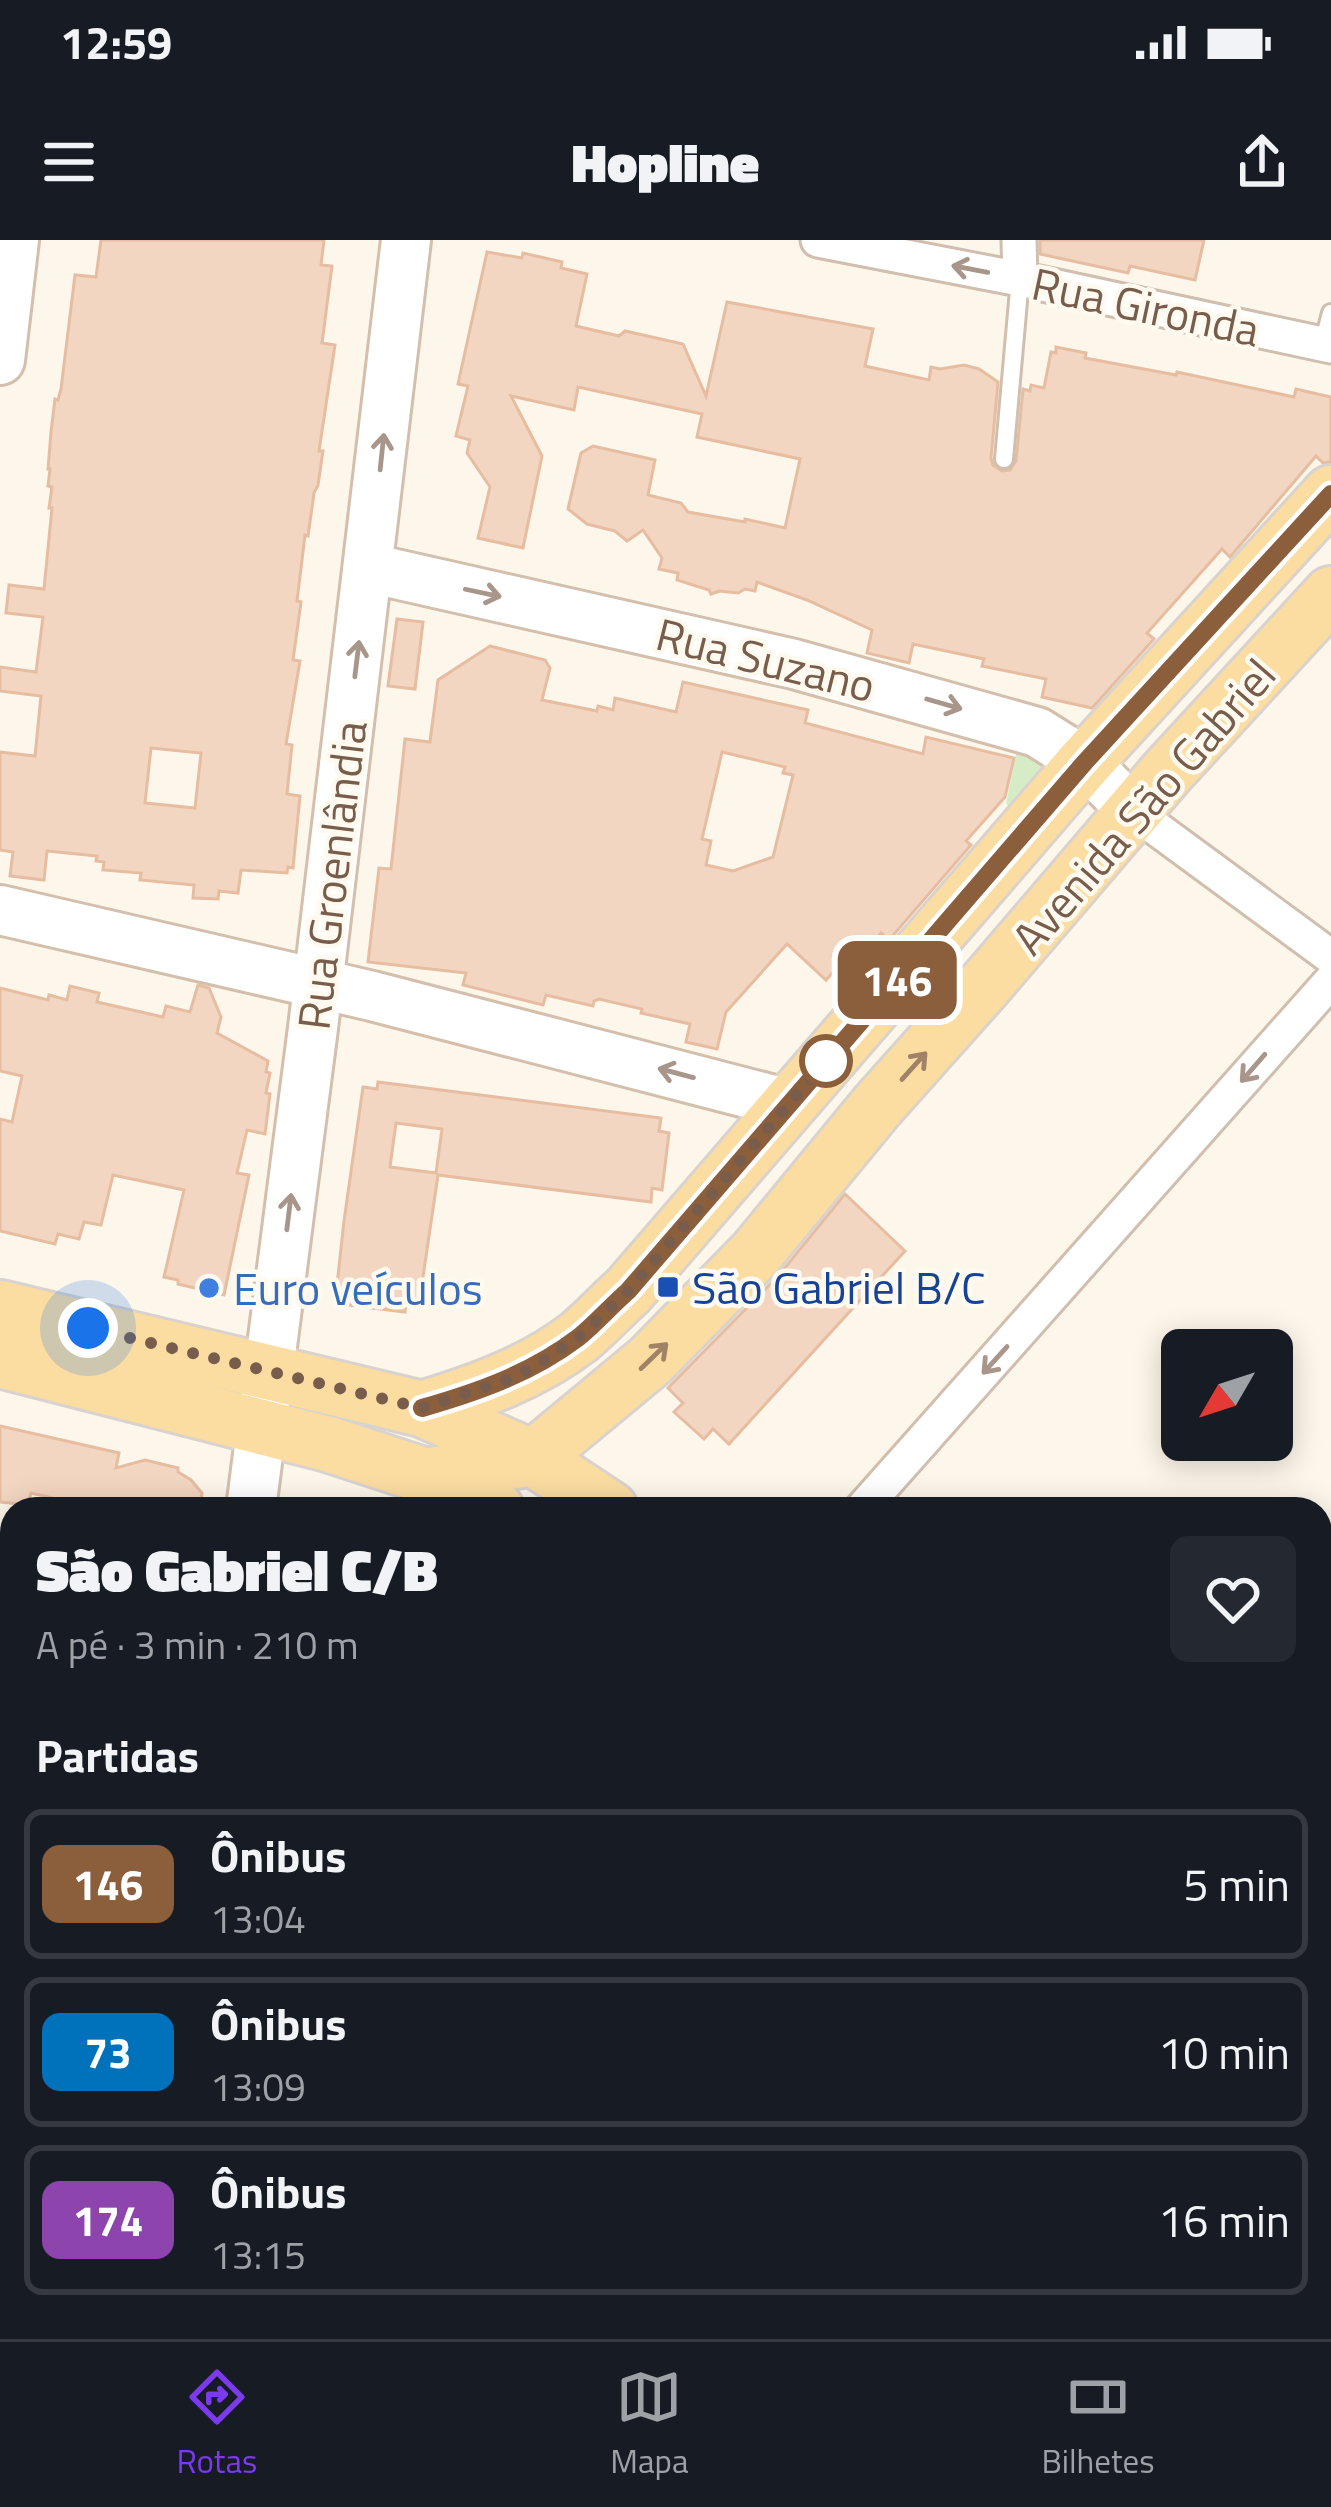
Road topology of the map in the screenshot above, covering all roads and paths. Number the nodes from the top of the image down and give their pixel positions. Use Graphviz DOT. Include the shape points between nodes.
graph roads {
  1 [pos="14,240"];
  2 [pos="406,240"];
  3 [pos="818,240"];
  4 [pos="1019,240"];
  5 [pos="1021,279"];
  6 [pos="1328,334"];
  7 [pos="0,360"];
  8 [pos="1004,459"];
  9 [pos="1331,494"];
  10 [pos="369,568"];
  11 [pos="1331,594"];
  12 [pos="1085,762"];
  13 [pos="1134,812"];
  14 [pos="0,910"];
  15 [pos="1331,957"];
  16 [pos="1331,981"];
  17 [pos="319,983"];
  18 [pos="789,1104"];
  19 [pos="0,1307"];
  20 [pos="0,1360"];
  21 [pos="268,1370"];
  22 [pos="422,1408"];
  23 [pos="591,1411"];
  24 [pos="261,1425"];
  25 [pos="532,1458"];
  26 [pos="426,1476"];
  27 [pos="252,1497"];
  28 [pos="471,1497"];
  29 [pos="592,1497"];
  30 [pos="616,1497"];
  31 [pos="873,1497"];
  1 -- 7 [label="street"];
  10 -- 2 [label="street, Rua Groenlândia, one-way"];
  5 -- 3 [label="street, Rua Gironda, one-way"];
  4 -- 5 [label="street"];
  5 -- 6 [label="street, Rua Gironda"];
  5 -- 8 [label="lane"];
  9 -- 12 [label="main road, Avenida São Gabriel"];
  10 -- 12 [label="street, Rua Suzano, one-way" via="946,704 1037,732"];
  17 -- 10 [label="street, Rua Groenlândia, one-way"];
  11 -- 13 [label="main road, Avenida São Gabriel"];
  12 -- 13 [label="street, Rua Suzano"];
  12 -- 18 [label="main road, Avenida São Gabriel"];
  13 -- 15 [label="street"];
  23 -- 13 [label="main road, Avenida São Gabriel, one-way" via="756,1252"];
  14 -- 17 [label="street"];
  16 -- 31 [label="street, one-way"];
  18 -- 17 [label="street, one-way"];
  21 -- 17 [label="street, Rua Groenlândia, one-way"];
  18 -- 22 [label="main road, Avenida São Gabriel" via="580,1336 506,1380"];
  19 -- 21 [label="main road"];
  20 -- 24 [label="main road"];
  21 -- 22 [label="main road"];
  21 -- 24 [label="street, Rua Groenlândia"];
  22 -- 25 [label="main road"];
  23 -- 25 [label="main road, Avenida São Gabriel"];
  23 -- 30 [label="main road"];
  24 -- 26 [label="main road"];
  24 -- 27 [label="street, Rua Groenlândia"];
  25 -- 26 [label="main road, Avenida São Gabriel"];
  25 -- 29 [label="main road"];
  26 -- 28 [label="main road"];
}
